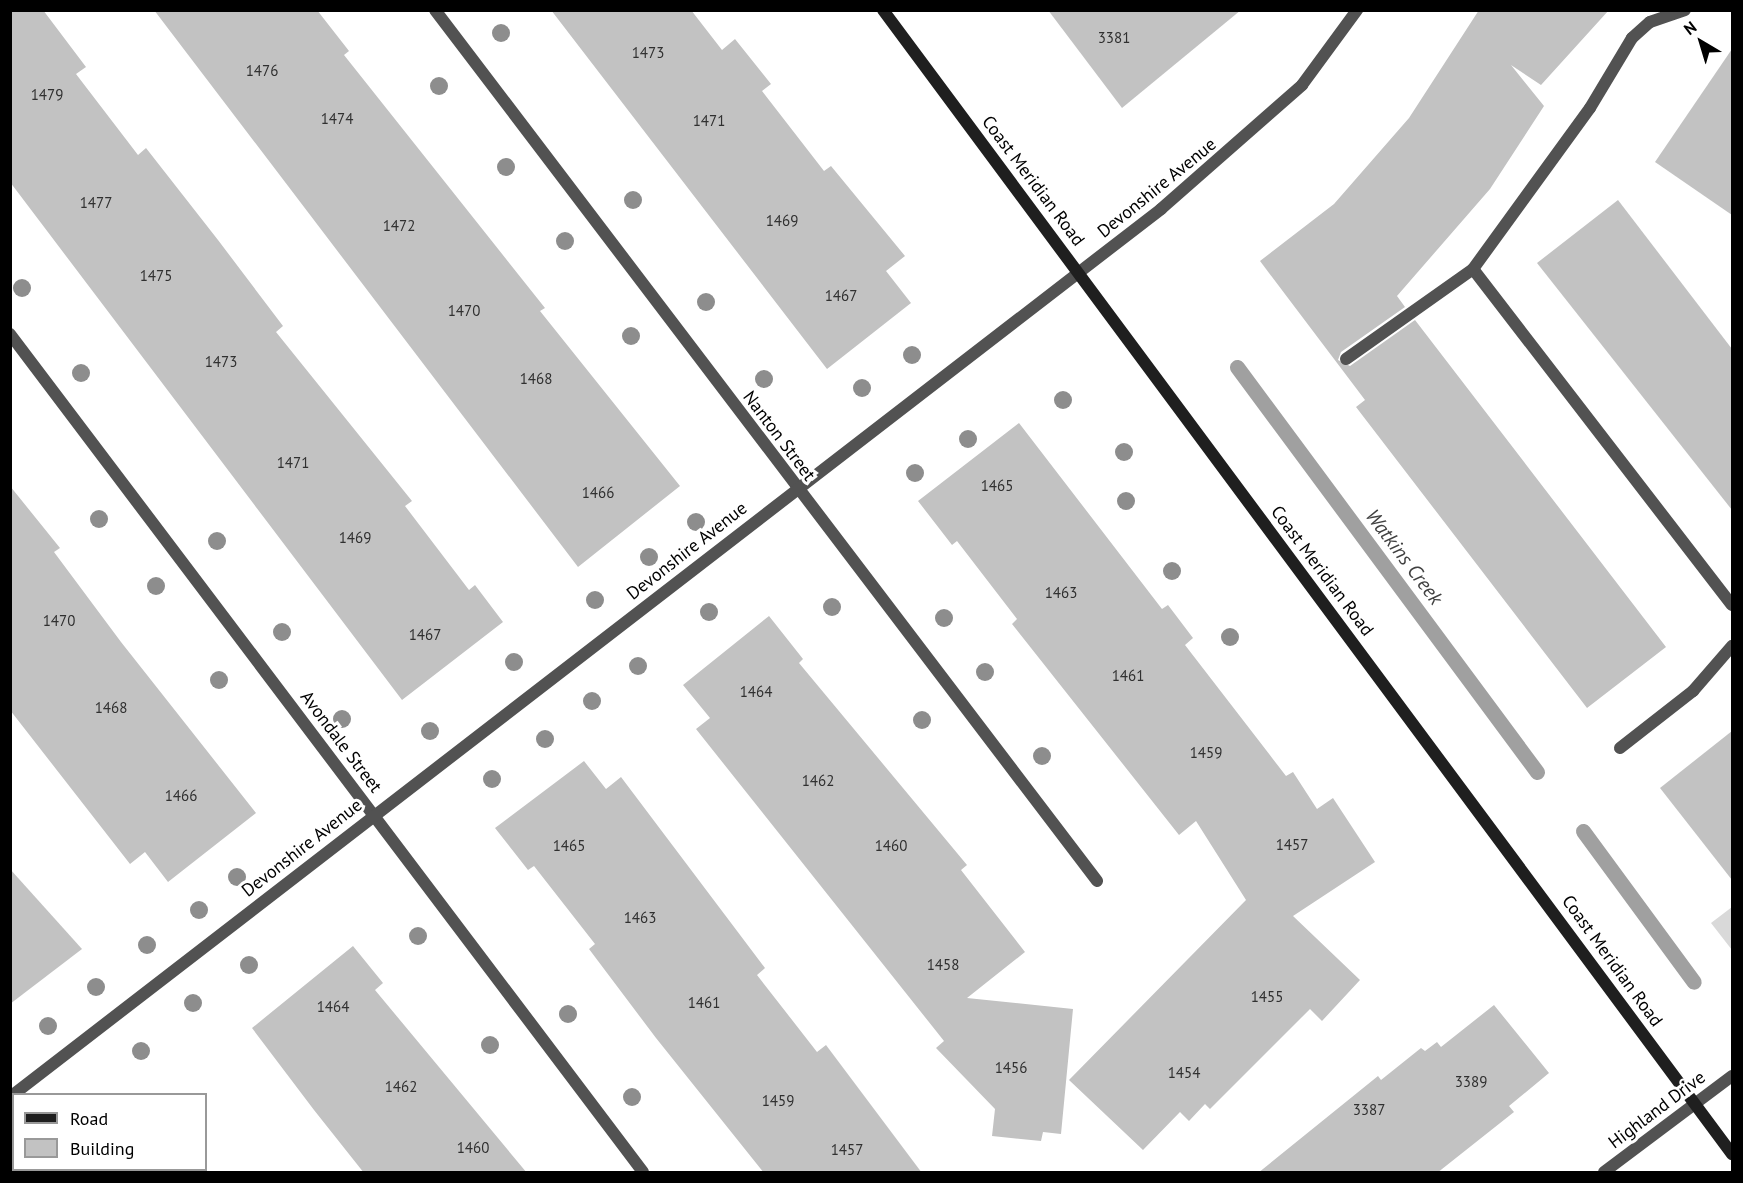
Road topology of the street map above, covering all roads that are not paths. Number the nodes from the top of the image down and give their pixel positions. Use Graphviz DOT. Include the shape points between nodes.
graph roads {
  1 [pos="435,10"];
  2 [pos="883,10"];
  3 [pos="1357,10"];
  4 [pos="1684,10"];
  5 [pos="1473,269"];
  6 [pos="1079,273"];
  7 [pos="10,334"];
  8 [pos="1346,359"];
  9 [pos="796,489"];
  10 [pos="1732,605"];
  11 [pos="1732,646"];
  12 [pos="1620,748"];
  13 [pos="373,815"];
  14 [pos="1097,882"];
  15 [pos="1732,1076"];
  16 [pos="17,1093"];
  17 [pos="1695,1104"];
  18 [pos="1732,1154"];
  19 [pos="643,1173"];
  20 [pos="1604,1173"];
  1 -- 9 [label="street, Nanton Street"];
  2 -- 6 [label="main road, Coast Meridian Road"];
  3 -- 6 [label="street, Devonshire Avenue" via="1328,54 1275,112"];
  4 -- 5 [label="street" via="1650,22 1632,38 1590,108"];
  5 -- 8 [label="street"];
  5 -- 10 [label="street"];
  6 -- 9 [label="street, Devonshire Avenue"];
  6 -- 17 [label="main road, Coast Meridian Road"];
  7 -- 13 [label="street, Avondale Street"];
  9 -- 13 [label="street, Devonshire Avenue"];
  9 -- 14 [label="street, Nanton Street"];
  11 -- 12 [label="street" via="1693,691"];
  13 -- 16 [label="street, Devonshire Avenue"];
  13 -- 19 [label="street, Avondale Street"];
  15 -- 17 [label="street, Highland Drive"];
  17 -- 18 [label="main road, Coast Meridian Road"];
  17 -- 20 [label="street, Highland Drive"];
}
